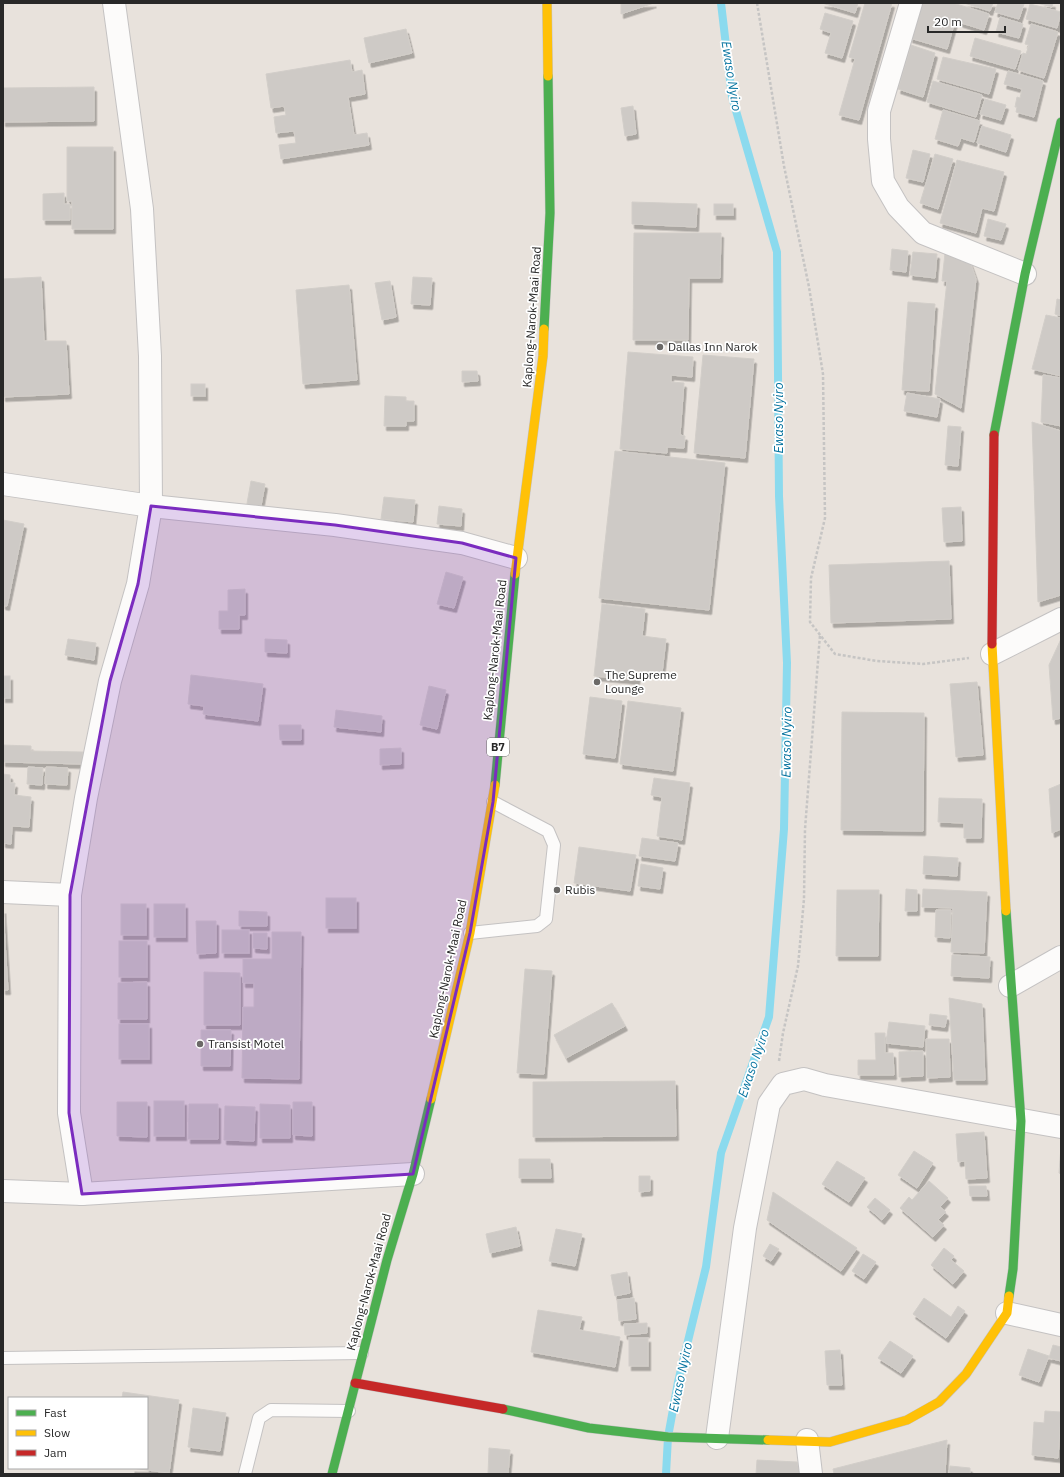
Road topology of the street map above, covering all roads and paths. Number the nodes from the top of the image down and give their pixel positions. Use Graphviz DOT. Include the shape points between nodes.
graph roads {
  1 [pos="114,3"];
  2 [pos="547,3"];
  3 [pos="757,3"];
  4 [pos="911,3"];
  5 [pos="1061,122"];
  6 [pos="1025,274"];
  7 [pos="3,484"];
  8 [pos="151,506"];
  9 [pos="516,558"];
  10 [pos="1061,619"];
  11 [pos="820,634"];
  12 [pos="992,654"];
  13 [pos="493,802"];
  14 [pos="3,892"];
  15 [pos="70,895"];
  16 [pos="470,933"];
  17 [pos="1061,957"];
  18 [pos="1010,986"];
  19 [pos="783,1084"];
  20 [pos="1021,1121"];
  21 [pos="1061,1127"];
  22 [pos="413,1174"];
  23 [pos="3,1191"];
  24 [pos="82,1194"];
  25 [pos="1007,1314"];
  26 [pos="1061,1325"];
  27 [pos="362,1353"];
  28 [pos="3,1358"];
  29 [pos="355,1383"];
  30 [pos="349,1412"];
  31 [pos="717,1438"];
  32 [pos="807,1440"];
  33 [pos="245,1474"];
  34 [pos="332,1474"];
  35 [pos="811,1474"];
  1 -- 8 [label="street" via="142,209 150,356"];
  2 -- 9 [label="main road, Kaplong-Narok-Maai Road / B7" via="550,213 543,356"];
  3 -- 11 [label="path" via="823,374 825,518 811,578 810,622"];
  4 -- 6 [label="street" via="879,111 878,139 883,181 898,207 923,233"];
  5 -- 6 [label="main road"];
  6 -- 12 [label="main road" via="994,425"];
  7 -- 8 [label="street"];
  8 -- 9 [label="street" via="380,531 462,543"];
  8 -- 15 [label="street" via="138,584 110,681"];
  9 -- 13 [label="main road, Kaplong-Narok-Maai Road / B7"];
  10 -- 12 [label="street"];
  11 -- 12 [label="path" via="835,654 877,661 923,664"];
  11 -- 19 [label="path" via="805,829 804,899 798,966 778,1064"];
  12 -- 18 [label="main road"];
  13 -- 16 [label="main road, Kaplong-Narok-Maai Road / B7"];
  13 -- 16 [label="lane" via="548,831 554,845 546,919 537,926"];
  14 -- 15 [label="street"];
  15 -- 24 [label="street" via="69,1113"];
  16 -- 22 [label="main road, Kaplong-Narok-Maai Road / B7"];
  17 -- 18 [label="street"];
  18 -- 20 [label="main road"];
  19 -- 20 [label="street" via="804,1079"];
  19 -- 31 [label="street" via="769,1104 745,1228"];
  20 -- 21 [label="street"];
  20 -- 25 [label="main road" via="1013,1269"];
  22 -- 24 [label="street"];
  22 -- 27 [label="main road, Kaplong-Narok-Maai Road / B7" via="386,1260"];
  23 -- 24 [label="street"];
  25 -- 26 [label="street"];
  25 -- 32 [label="main road" via="966,1374 939,1402 907,1420 856,1436 830,1442"];
  27 -- 28 [label="lane"];
  27 -- 29 [label="main road, Kaplong-Narok-Maai Road / B7"];
  29 -- 30 [label="main road, Kaplong-Narok-Maai Road / B7"];
  29 -- 31 [label="main road" via="497,1408 589,1428 668,1437"];
  30 -- 33 [label="lane" via="271,1410 259,1418"];
  30 -- 34 [label="main road, Kaplong-Narok-Maai Road / B7"];
  31 -- 32 [label="main road"];
  32 -- 35 [label="street"];
}
